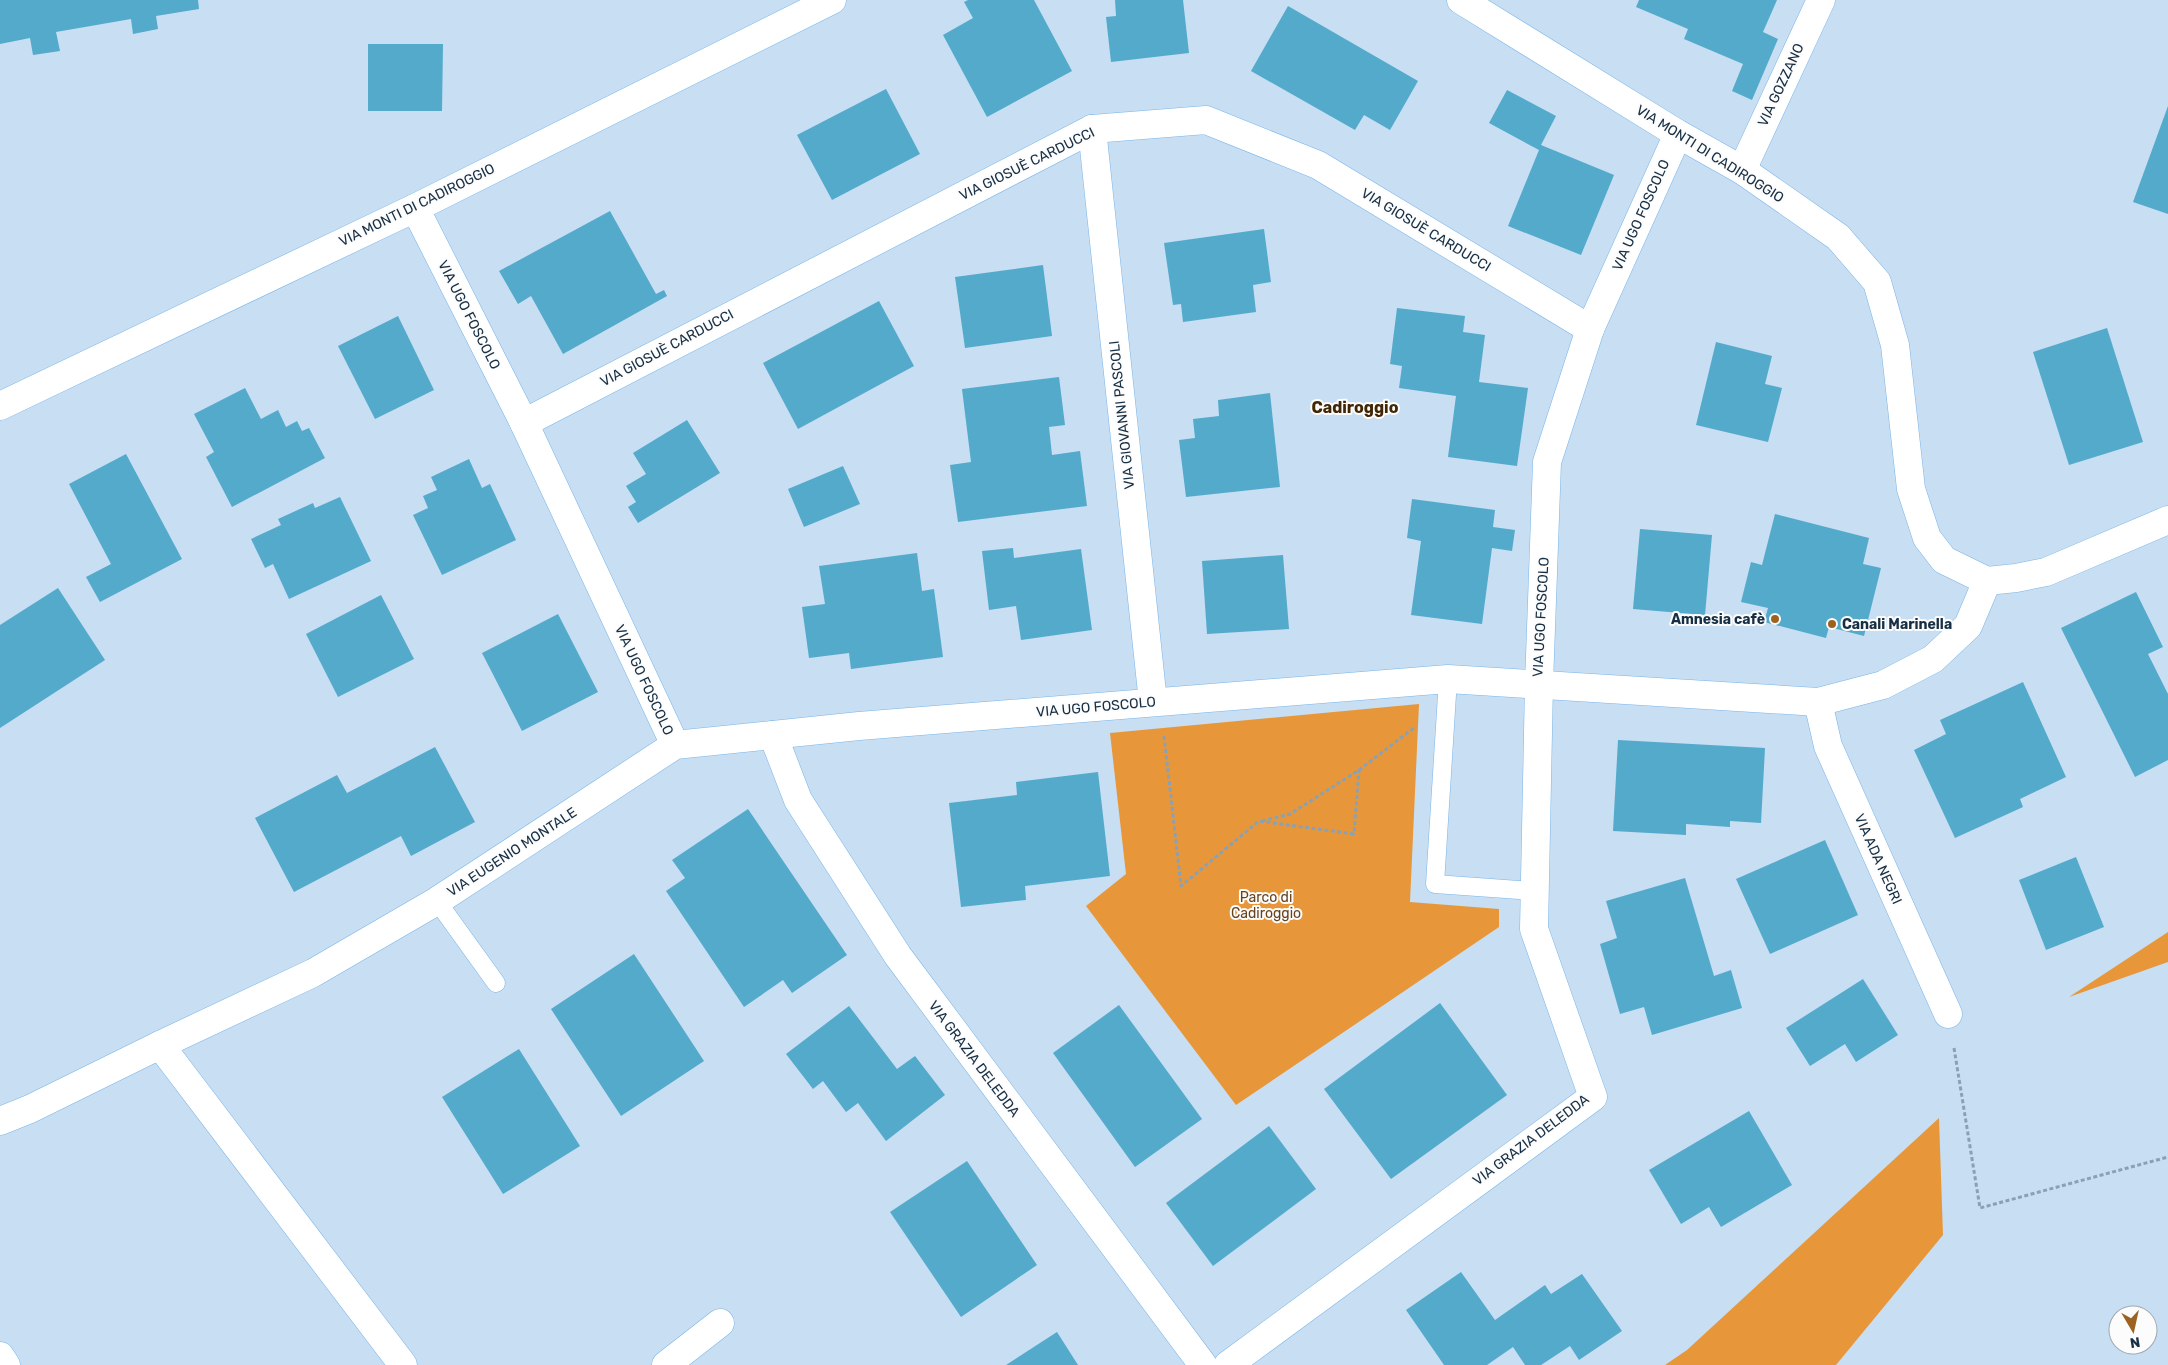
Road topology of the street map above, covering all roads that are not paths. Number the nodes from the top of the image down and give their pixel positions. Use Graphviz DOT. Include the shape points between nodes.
graph roads {
  1 [pos="832,0"];
  2 [pos="1461,0"];
  3 [pos="1821,0"];
  4 [pos="1092,129"];
  5 [pos="1678,134"];
  6 [pos="1742,170"];
  7 [pos="415,208"];
  8 [pos="1590,329"];
  9 [pos="0,406"];
  10 [pos="524,423"];
  11 [pos="2168,520"];
  12 [pos="1986,581"];
  13 [pos="1539,684"];
  14 [pos="1448,691"];
  15 [pos="1153,702"];
  16 [pos="1818,702"];
  17 [pos="773,735"];
  18 [pos="675,745"];
  19 [pos="1534,891"];
  20 [pos="437,901"];
  21 [pos="496,983"];
  22 [pos="1948,1014"];
  23 [pos="160,1045"];
  24 [pos="0,1121"];
  25 [pos="720,1323"];
  26 [pos="0,1356"];
  27 [pos="6,1365"];
  28 [pos="403,1365"];
  29 [pos="666,1365"];
  30 [pos="1203,1365"];
  31 [pos="1228,1365"];
  1 -- 7 [label="street, VIA MONTI DI CADIROGGIO"];
  2 -- 5 [label="street, VIA MONTI DI CADIROGGIO"];
  3 -- 6 [label="street, VIA GOZZANO"];
  4 -- 8 [label="street, VIA GIOSUÈ CARDUCCI" via="1206,120 1292,154 1318,165"];
  4 -- 10 [label="street, VIA GIOSUÈ CARDUCCI"];
  4 -- 15 [label="street, VIA GIOVANNI PASCOLI"];
  5 -- 6 [label="street, VIA MONTI DI CADIROGGIO"];
  5 -- 8 [label="street, VIA UGO FOSCOLO"];
  6 -- 12 [label="street, VIA MONTI DI CADIROGGIO" via="1838,237 1877,282 1895,345 1911,489 1927,538 1944,560"];
  7 -- 9 [label="street, VIA MONTI DI CADIROGGIO"];
  7 -- 10 [label="street, VIA UGO FOSCOLO"];
  8 -- 13 [label="street, VIA UGO FOSCOLO" via="1547,462"];
  10 -- 18 [label="street, VIA UGO FOSCOLO"];
  11 -- 12 [label="street" via="2046,572"];
  12 -- 16 [label="street" via="1968,626 1932,659 1883,685"];
  13 -- 14 [label="street, VIA UGO FOSCOLO"];
  13 -- 16 [label="street"];
  13 -- 19 [label="street, VIA GRAZIA DELEDDA"];
  14 -- 15 [label="street, VIA UGO FOSCOLO"];
  14 -- 19 [label="lane" via="1435,884"];
  15 -- 17 [label="street, VIA UGO FOSCOLO"];
  16 -- 22 [label="street, VIA ADA NEGRI" via="1828,746"];
  17 -- 18 [label="street, VIA UGO FOSCOLO"];
  17 -- 30 [label="street, VIA GRAZIA DELEDDA" via="798,800 898,956"];
  18 -- 20 [label="street, VIA EUGENIO MONTALE"];
  19 -- 31 [label="street, VIA GRAZIA DELEDDA" via="1534,930 1593,1097"];
  20 -- 21 [label="lane"];
  20 -- 23 [label="street, VIA EUGENIO MONTALE" via="313,973"];
  23 -- 24 [label="street, VIA EUGENIO MONTALE"];
  23 -- 28 [label="street"];
  25 -- 29 [label="street"];
  26 -- 27 [label="street"];
}
